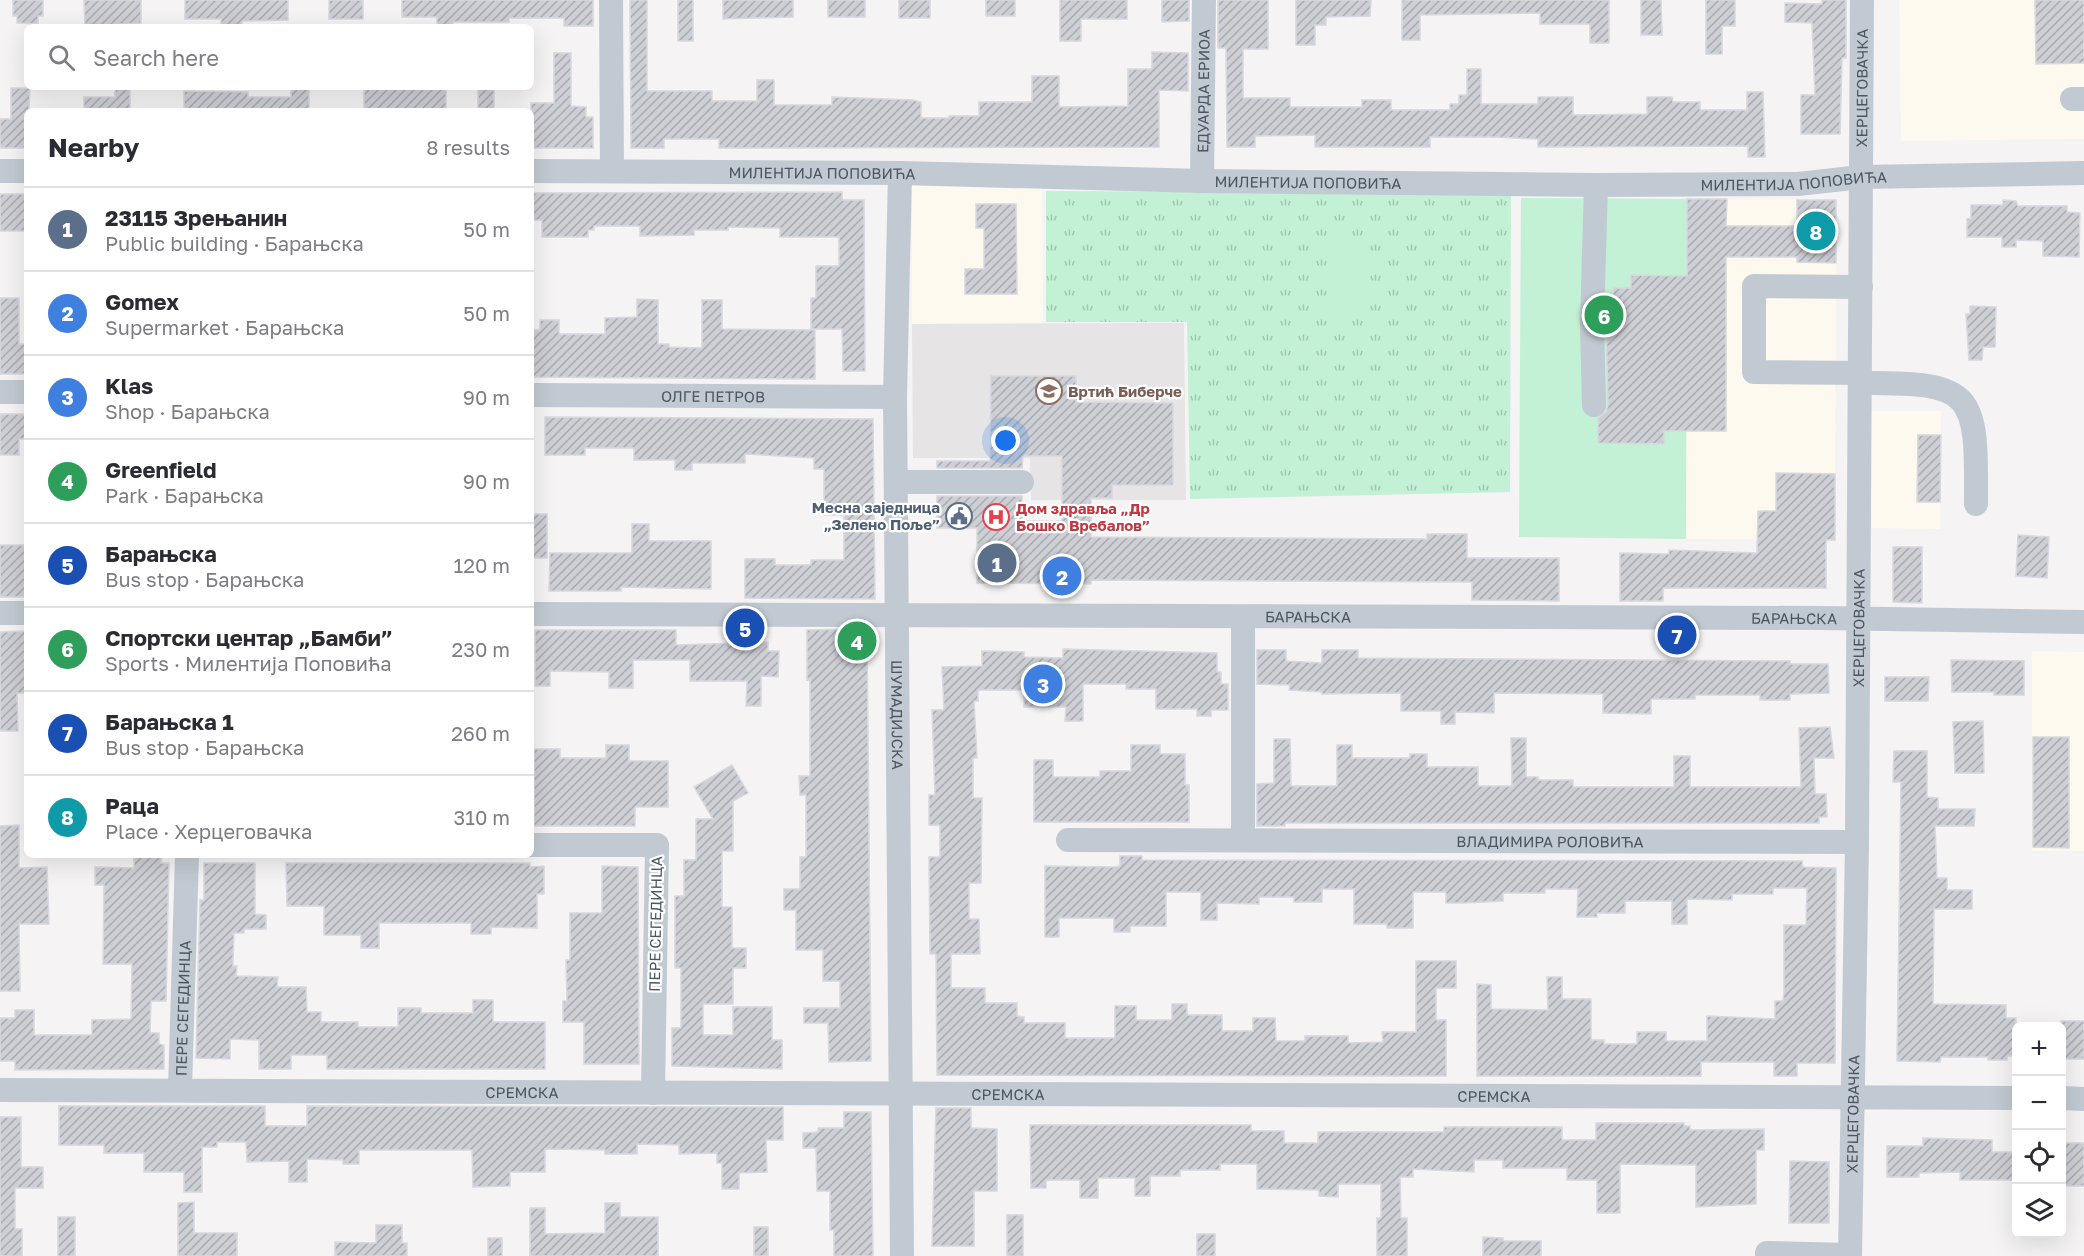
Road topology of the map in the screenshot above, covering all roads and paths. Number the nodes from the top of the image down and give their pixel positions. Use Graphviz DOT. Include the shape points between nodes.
graph roads {
  1 [pos="611,0"];
  2 [pos="1204,0"];
  3 [pos="1862,0"];
  4 [pos="0,171"];
  5 [pos="24,171"];
  6 [pos="534,171"];
  7 [pos="612,171"];
  8 [pos="900,173"];
  9 [pos="2084,173"];
  10 [pos="1861,177"];
  11 [pos="1202,181"];
  12 [pos="1596,185"];
  13 [pos="1860,287"];
  14 [pos="1860,378"];
  15 [pos="0,392"];
  16 [pos="24,392"];
  17 [pos="534,395"];
  18 [pos="895,397"];
  19 [pos="1594,405"];
  20 [pos="896,482"];
  21 [pos="1022,482"];
  22 [pos="1976,504"];
  23 [pos="0,613"];
  24 [pos="24,613"];
  25 [pos="534,614"];
  26 [pos="897,615"];
  27 [pos="1243,616"];
  28 [pos="1858,618"];
  29 [pos="2084,622"];
  30 [pos="1068,840"];
  31 [pos="1243,840"];
  32 [pos="1857,842"];
  33 [pos="534,845"];
  34 [pos="187,858"];
  35 [pos="180,1089"];
  36 [pos="0,1090"];
  37 [pos="902,1091"];
  38 [pos="653,1093"];
  39 [pos="1854,1096"];
  40 [pos="2012,1098"];
  41 [pos="2066,1098"];
  42 [pos="2084,1099"];
  43 [pos="1767,1254"];
  44 [pos="1850,1255"];
  45 [pos="902,1256"];
  1 -- 7 [label="street"];
  2 -- 11 [label="street, ЕДУАРДА ЕРИОА"];
  3 -- 10 [label="street, ХЕРЦЕГОВАЧКА"];
  4 -- 5 [label="street"];
  6 -- 7 [label="street, МИЛЕНТИЈА ПОПОВИЋА"];
  7 -- 8 [label="street, МИЛЕНТИЈА ПОПОВИЋА"];
  8 -- 11 [label="street, МИЛЕНТИЈА ПОПОВИЋА"];
  8 -- 18 [label="street, ШУМАДИЈСКА"];
  9 -- 10 [label="street, МИЛЕНТИЈА ПОПОВИЋА"];
  10 -- 12 [label="street, МИЛЕНТИЈА ПОПОВИЋА" via="1798,184"];
  10 -- 13 [label="street, ХЕРЦЕГОВАЧКА"];
  11 -- 12 [label="street, МИЛЕНТИЈА ПОПОВИЋА"];
  12 -- 19 [label="street"];
  13 -- 14 [label="street, ХЕРЦЕГОВАЧКА"];
  13 -- 14 [label="street" via="1754,286 1754,372"];
  14 -- 22 [label="street" via="1916,382 1958,396 1971,411 1975,428"];
  14 -- 28 [label="street, ХЕРЦЕГОВАЧКА"];
  15 -- 16 [label="street"];
  17 -- 18 [label="street, ОЛГЕ ПЕТРОВ"];
  18 -- 20 [label="street, ШУМАДИЈСКА"];
  20 -- 21 [label="street"];
  20 -- 26 [label="street, ШУМАДИЈСКА"];
  23 -- 24 [label="street"];
  25 -- 26 [label="street, БАРАЊСКА"];
  26 -- 27 [label="street, БАРАЊСКА"];
  26 -- 37 [label="street, ШУМАДИЈСКА"];
  27 -- 28 [label="street, БАРАЊСКА"];
  27 -- 31 [label="street"];
  28 -- 29 [label="street, БАРАЊСКА"];
  28 -- 32 [label="street, ХЕРЦЕГОВАЧКА"];
  30 -- 31 [label="street, ВЛАДИМИРА РОЛОВИЋА"];
  31 -- 32 [label="street, ВЛАДИМИРА РОЛОВИЋА"];
  32 -- 39 [label="street, ХЕРЦЕГОВАЧКА"];
  33 -- 38 [label="street, ПЕРЕ СЕГЕДИНЦА" via="657,845"];
  34 -- 35 [label="street, ПЕРЕ СЕГЕДИНЦА"];
  35 -- 36 [label="street, СРЕМСКА"];
  35 -- 38 [label="street, СРЕМСКА"];
  37 -- 38 [label="street, СРЕМСКА"];
  37 -- 39 [label="street, СРЕМСКА"];
  37 -- 45 [label="street, ШУМАДИЈСКА"];
  39 -- 40 [label="street, СРЕМСКА"];
  39 -- 44 [label="street, ХЕРЦЕГОВАЧКА"];
  41 -- 42 [label="street"];
  43 -- 44 [label="street"];
}
